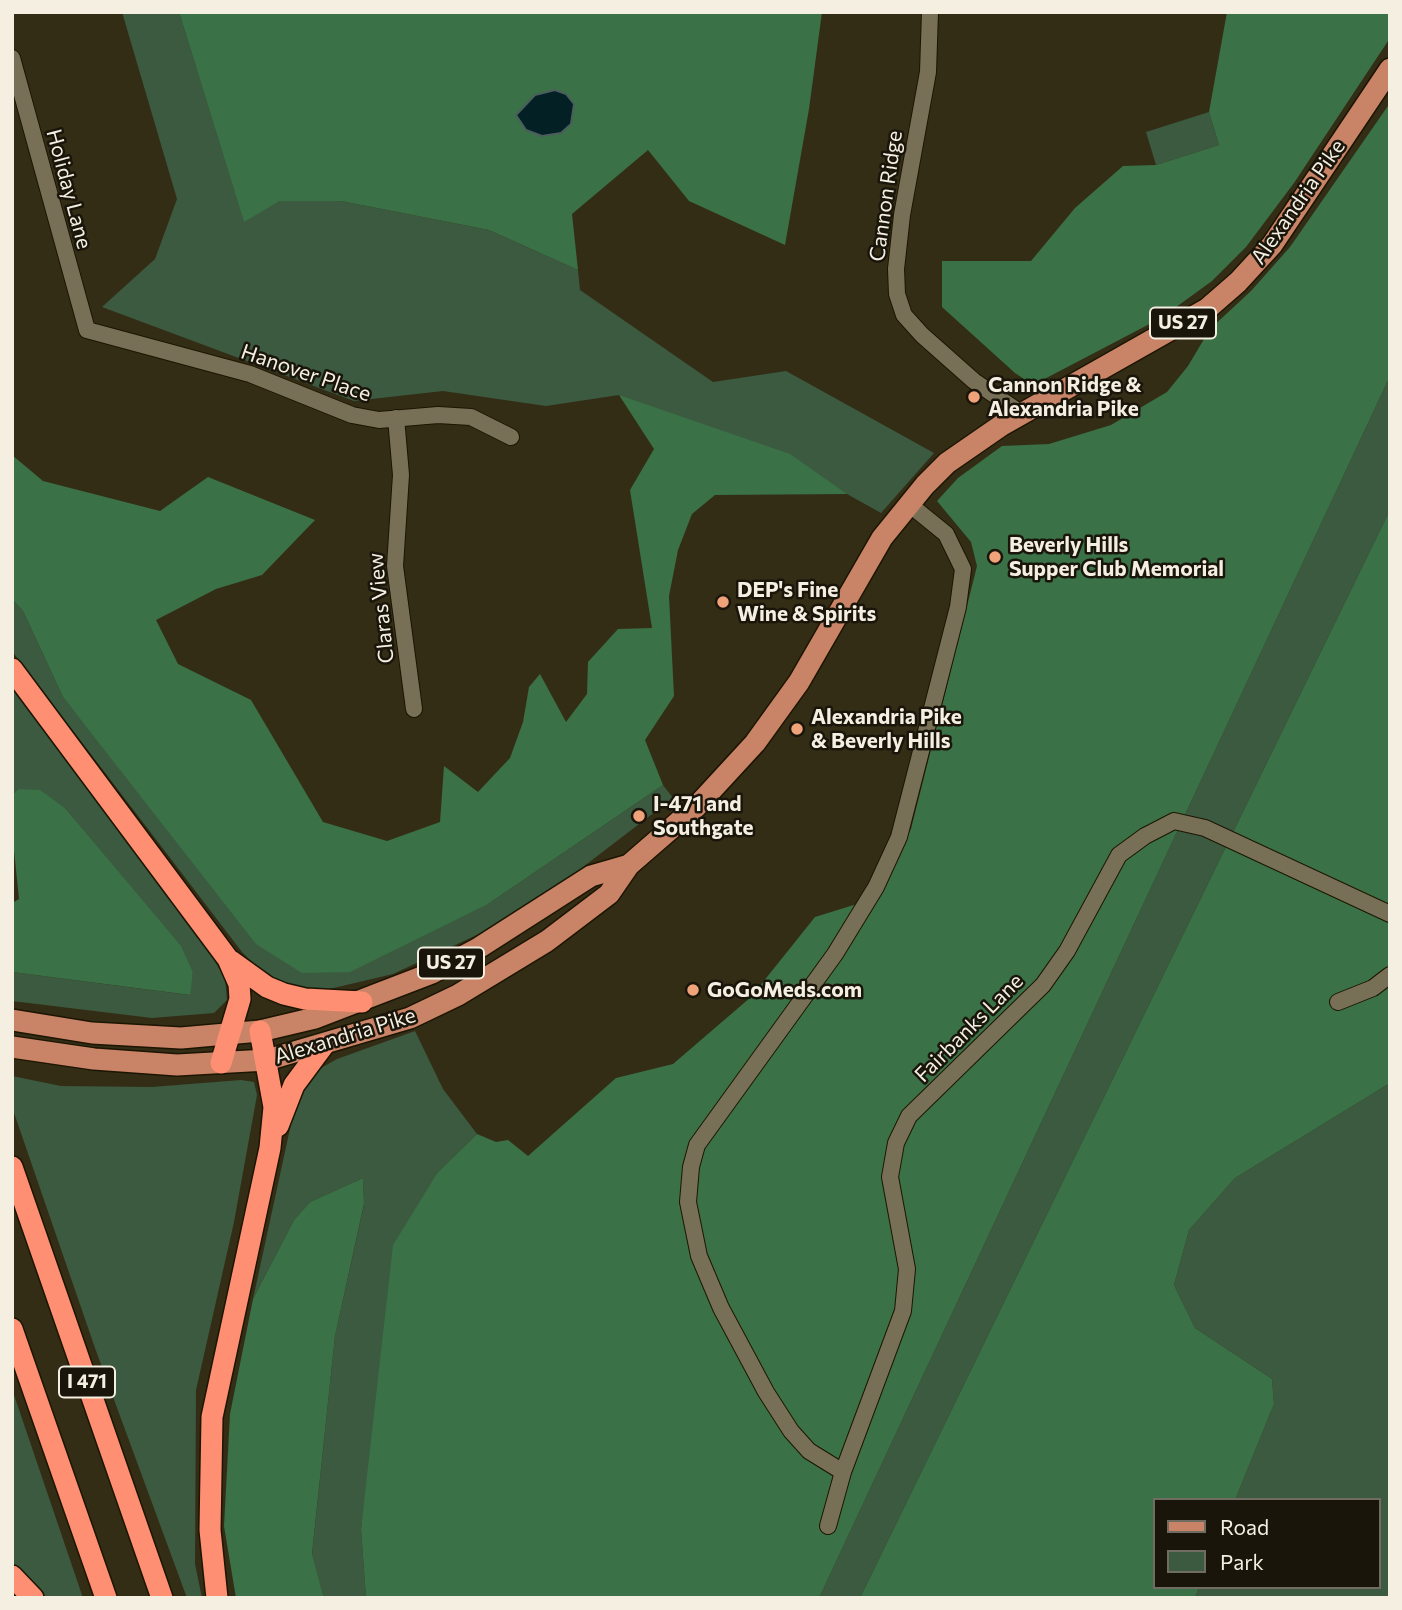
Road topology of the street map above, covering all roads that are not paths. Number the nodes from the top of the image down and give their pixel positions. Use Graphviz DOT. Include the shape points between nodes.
graph roads {
  1 [pos="930,12"];
  2 [pos="12,58"];
  3 [pos="1390,69"];
  4 [pos="87,330"];
  5 [pos="1022,414"];
  6 [pos="396,418"];
  7 [pos="510,437"];
  8 [pos="909,504"];
  9 [pos="12,669"];
  10 [pos="414,709"];
  11 [pos="629,865"];
  12 [pos="1390,914"];
  13 [pos="228,959"];
  14 [pos="1390,975"];
  15 [pos="362,1002"];
  16 [pos="1338,1002"];
  17 [pos="12,1020"];
  18 [pos="260,1031"];
  19 [pos="230,1034"];
  20 [pos="323,1046"];
  21 [pos="12,1047"];
  22 [pos="267,1060"];
  23 [pos="221,1063"];
  24 [pos="270,1148"];
  25 [pos="12,1167"];
  26 [pos="12,1329"];
  27 [pos="843,1472"];
  28 [pos="828,1526"];
  29 [pos="12,1576"];
  30 [pos="33,1598"];
  31 [pos="106,1598"];
  32 [pos="162,1598"];
  33 [pos="217,1598"];
  1 -- 5 [label="street, Cannon Ridge" via="928,72 902,215 895,269 897,293 904,315 922,335 974,381"];
  2 -- 4 [label="street, Holiday Lane"];
  3 -- 5 [label="main road, Alexandria Pike / US 27" via="1272,245 1238,282 1207,309"];
  4 -- 6 [label="street, Hanover Place" via="250,374 352,415"];
  5 -- 8 [label="main road, Alexandria Pike / US 27" via="947,463"];
  6 -- 7 [label="street, Hanover Place" via="471,417"];
  6 -- 10 [label="street, Claras View" via="401,475 395,566"];
  8 -- 11 [label="main road, Alexandria Pike / US 27" via="882,538 775,718 697,806"];
  8 -- 27 [label="street" via="946,534 963,569 958,607 899,837 876,887 835,954 697,1145 688,1202 703,1266 766,1392 809,1451"];
  9 -- 13 [label="highway"];
  11 -- 15 [label="main road, Alexandria Pike / US 27" via="591,876 477,949"];
  11 -- 20 [label="main road, Alexandria Pike / US 27" via="609,894 500,971 410,1018"];
  12 -- 27 [label="street, Fairbanks Lane" via="1205,828 1174,821 1119,855 1067,951 1043,985 909,1116 895,1143 890,1177 907,1269 903,1311"];
  13 -- 15 [label="highway" via="284,994"];
  13 -- 19 [label="highway" via="240,984"];
  14 -- 16 [label="street" via="1373,988"];
  15 -- 18 [label="main road, Alexandria Pike / US 27"];
  17 -- 19 [label="main road, Alexandria Pike / US 27" via="138,1036"];
  18 -- 19 [label="main road, Alexandria Pike / US 27"];
  18 -- 22 [label="highway"];
  19 -- 23 [label="highway"];
  20 -- 22 [label="main road, Alexandria Pike / US 27"];
  20 -- 24 [label="highway" via="294,1085"];
  21 -- 23 [label="main road, Alexandria Pike / US 27" via="105,1060"];
  22 -- 23 [label="main road, Alexandria Pike / US 27"];
  22 -- 24 [label="highway" via="274,1107"];
  24 -- 33 [label="highway" via="212,1417 210,1530"];
  25 -- 32 [label="highway, I 471"];
  26 -- 31 [label="highway, I 471"];
  27 -- 28 [label="street, Fairbanks Lane"];
  29 -- 30 [label="highway"];
}
